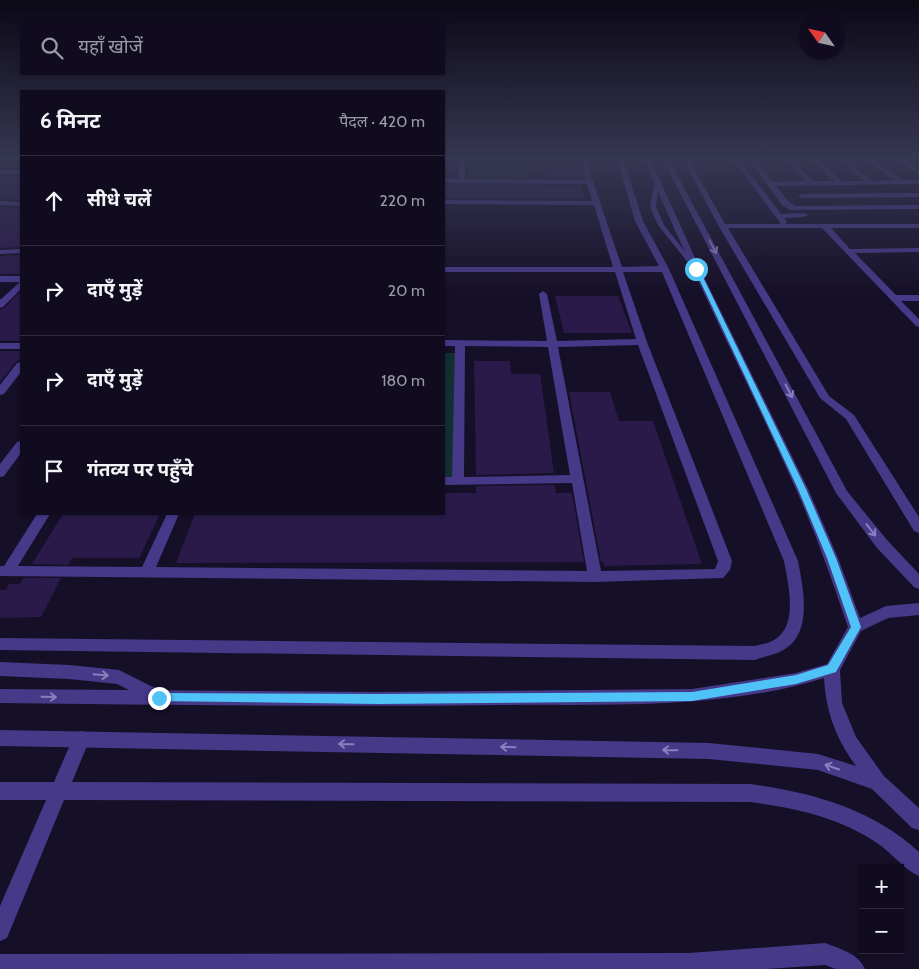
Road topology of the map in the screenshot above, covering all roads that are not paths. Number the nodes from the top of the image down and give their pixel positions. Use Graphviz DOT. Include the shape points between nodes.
graph roads {
  1 [pos="596,203"];
  2 [pos="634,203"];
  3 [pos="667,203"];
  4 [pos="689,203"];
  5 [pos="710,203"];
  6 [pos="770,203"];
  7 [pos="785,203"];
  8 [pos="0,204"];
  9 [pos="20,204"];
  10 [pos="919,207"];
  11 [pos="919,214"];
  12 [pos="780,216"];
  13 [pos="723,226"];
  14 [pos="786,226"];
  15 [pos="919,226"];
  16 [pos="825,227"];
  17 [pos="0,243"];
  18 [pos="20,243"];
  19 [pos="919,250"];
  20 [pos="850,251"];
  21 [pos="0,252"];
  22 [pos="20,252"];
  23 [pos="665,269"];
  24 [pos="445,270"];
  25 [pos="617,270"];
  26 [pos="0,279"];
  27 [pos="20,279"];
  28 [pos="20,285"];
  29 [pos="543,294"];
  30 [pos="894,298"];
  31 [pos="919,298"];
  32 [pos="0,305"];
  33 [pos="919,324"];
  34 [pos="642,342"];
  35 [pos="445,343"];
  36 [pos="460,343"];
  37 [pos="551,344"];
  38 [pos="0,346"];
  39 [pos="20,346"];
  40 [pos="20,366"];
  41 [pos="2,388"];
  42 [pos="20,446"];
  43 [pos="0,473"];
  44 [pos="576,479"];
  45 [pos="445,481"];
  46 [pos="458,481"];
  47 [pos="42,515"];
  48 [pos="173,515"];
  49 [pos="919,528"];
  50 [pos="4,571"];
  51 [pos="146,573"];
  52 [pos="595,577"];
  53 [pos="919,583"];
  54 [pos="919,609"];
  55 [pos="856,627"];
  56 [pos="0,644"];
  57 [pos="832,669"];
  58 [pos="0,670"];
  59 [pos="0,696"];
  60 [pos="159,698"];
  61 [pos="0,738"];
  62 [pos="81,740"];
  63 [pos="878,782"];
  64 [pos="0,791"];
  65 [pos="59,792"];
  66 [pos="919,820"];
  67 [pos="919,866"];
  68 [pos="0,931"];
  69 [pos="0,965"];
  70 [pos="689,966"];
  71 [pos="87,967"];
  72 [pos="244,967"];
  73 [pos="854,969"];
  1 -- 25 [label="street"];
  2 -- 23 [label="street" via="639,221"];
  3 -- 55 [label="street" via="802,489"];
  4 -- 53 [label="street, one-way" via="842,493 882,544"];
  5 -- 13 [label="street"];
  6 -- 12 [label="street"];
  7 -- 10 [label="street" via="799,209"];
  8 -- 9 [label="street"];
  11 -- 12 [label="street"];
  12 -- 14 [label="street"];
  13 -- 14 [label="street"];
  13 -- 49 [label="street" via="825,398 850,417"];
  14 -- 16 [label="street"];
  15 -- 16 [label="street"];
  16 -- 20 [label="street"];
  17 -- 18 [label="street"];
  19 -- 20 [label="street"];
  20 -- 30 [label="street"];
  21 -- 22 [label="street"];
  23 -- 25 [label="street"];
  23 -- 56 [label="street" via="791,561 798,603 791,630 781,644 755,653"];
  24 -- 25 [label="street"];
  25 -- 34 [label="street"];
  26 -- 27 [label="street"];
  28 -- 32 [label="street"];
  29 -- 37 [label="street"];
  30 -- 31 [label="street"];
  30 -- 33 [label="street"];
  34 -- 37 [label="street"];
  34 -- 52 [label="street" via="725,561 723,570 707,576"];
  35 -- 36 [label="street"];
  36 -- 37 [label="street"];
  36 -- 46 [label="street"];
  37 -- 44 [label="street"];
  38 -- 39 [label="street"];
  40 -- 41 [label="street"];
  42 -- 43 [label="street"];
  44 -- 46 [label="street"];
  44 -- 52 [label="street"];
  45 -- 46 [label="street"];
  47 -- 50 [label="street"];
  48 -- 51 [label="street"];
  50 -- 51 [label="street"];
  51 -- 52 [label="street"];
  54 -- 55 [label="street" via="886,612"];
  55 -- 57 [label="street"];
  57 -- 60 [label="street" via="796,680 692,696"];
  57 -- 63 [label="street" via="834,703 849,742"];
  58 -- 60 [label="street, one-way" via="119,677"];
  59 -- 60 [label="street, one-way"];
  61 -- 62 [label="street"];
  63 -- 62 [label="street, one-way" via="818,762 709,751"];
  62 -- 65 [label="street"];
  63 -- 66 [label="street"];
  64 -- 65 [label="street"];
  65 -- 67 [label="street" via="750,793 857,820 887,837"];
  65 -- 68 [label="street"];
  69 -- 71 [label="street"];
  70 -- 72 [label="street"];
  70 -- 73 [label="street" via="825,954"];
  71 -- 72 [label="street"];
}
